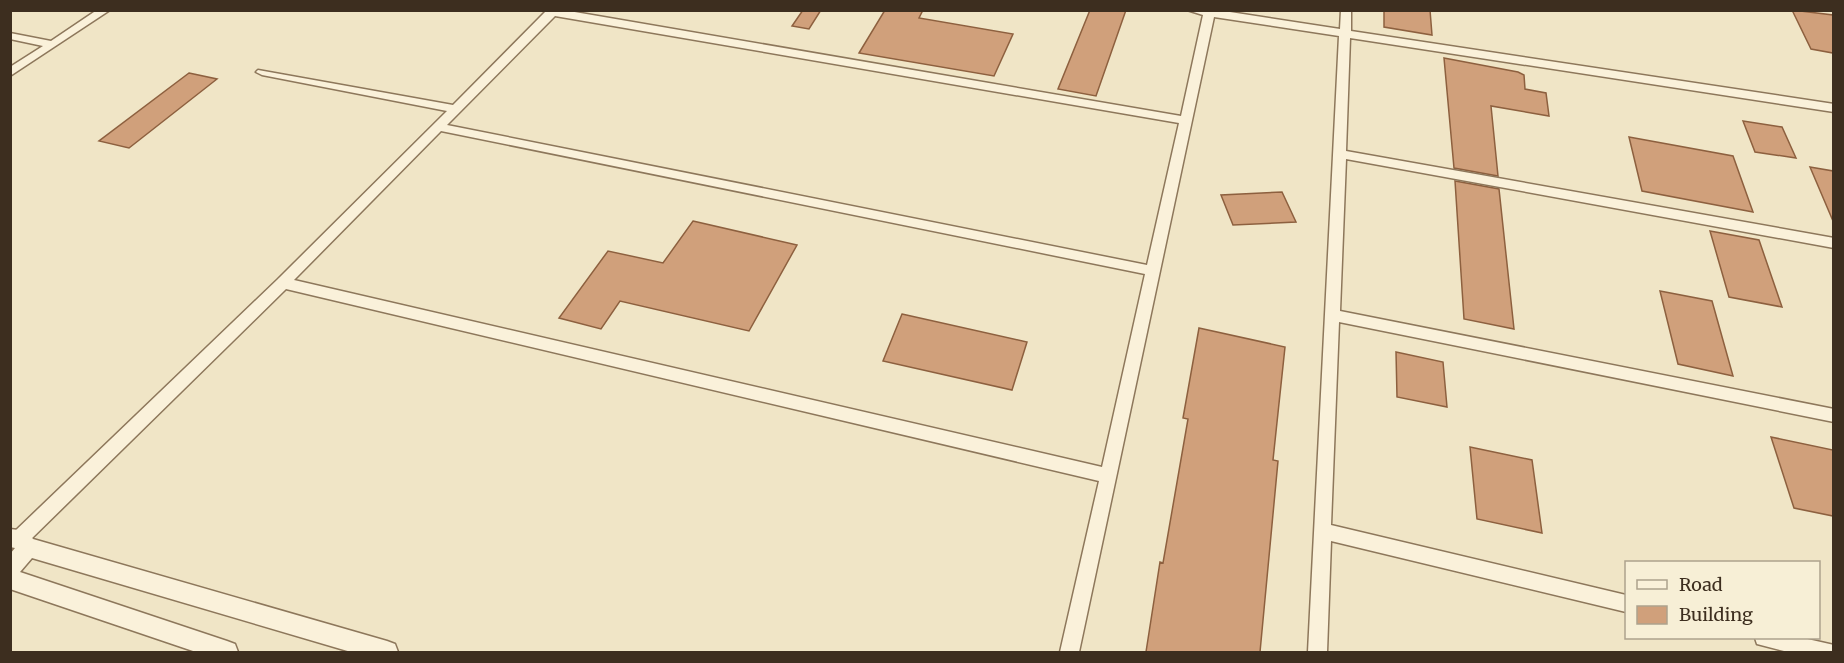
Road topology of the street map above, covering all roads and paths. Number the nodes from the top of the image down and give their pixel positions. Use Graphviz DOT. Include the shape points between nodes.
graph roads {
  1 [pos="105,10"];
  2 [pos="1192,10"];
  3 [pos="1346,10"];
  4 [pos="553,11"];
  5 [pos="1210,12"];
  6 [pos="1345,34"];
  7 [pos="10,36"];
  8 [pos="53,45"];
  9 [pos="10,72"];
  10 [pos="262,72"];
  11 [pos="1833,108"];
  12 [pos="456,109"];
  13 [pos="1187,121"];
  14 [pos="438,128"];
  15 [pos="1340,153"];
  16 [pos="1833,243"];
  17 [pos="1154,271"];
  18 [pos="283,283"];
  19 [pos="1333,315"];
  20 [pos="1833,416"];
  21 [pos="1109,476"];
  22 [pos="1323,531"];
  23 [pos="19,541"];
  24 [pos="10,568"];
  25 [pos="10,579"];
  26 [pos="1625,604"];
  27 [pos="1768,639"];
  28 [pos="227,652"];
  29 [pos="387,652"];
  30 [pos="1070,652"];
  31 [pos="1317,652"];
  32 [pos="1827,652"];
  1 -- 8 [label="street"];
  2 -- 5 [label="street"];
  3 -- 6 [label="street"];
  4 -- 12 [label="street"];
  4 -- 13 [label="street"];
  5 -- 6 [label="street"];
  5 -- 13 [label="street"];
  6 -- 11 [label="street"];
  6 -- 15 [label="street"];
  7 -- 8 [label="street"];
  8 -- 9 [label="street"];
  10 -- 12 [label="street"];
  12 -- 14 [label="street"];
  13 -- 17 [label="street"];
  14 -- 17 [label="street"];
  14 -- 18 [label="street"];
  15 -- 16 [label="street"];
  15 -- 19 [label="street"];
  17 -- 21 [label="street"];
  18 -- 21 [label="street"];
  18 -- 23 [label="street"];
  19 -- 20 [label="street"];
  19 -- 22 [label="street"];
  21 -- 30 [label="street"];
  22 -- 26 [label="street"];
  22 -- 31 [label="street"];
  23 -- 24 [label="street" via="22,557"];
  23 -- 29 [label="street"];
  25 -- 28 [label="street"];
  27 -- 32 [label="street"];
}
